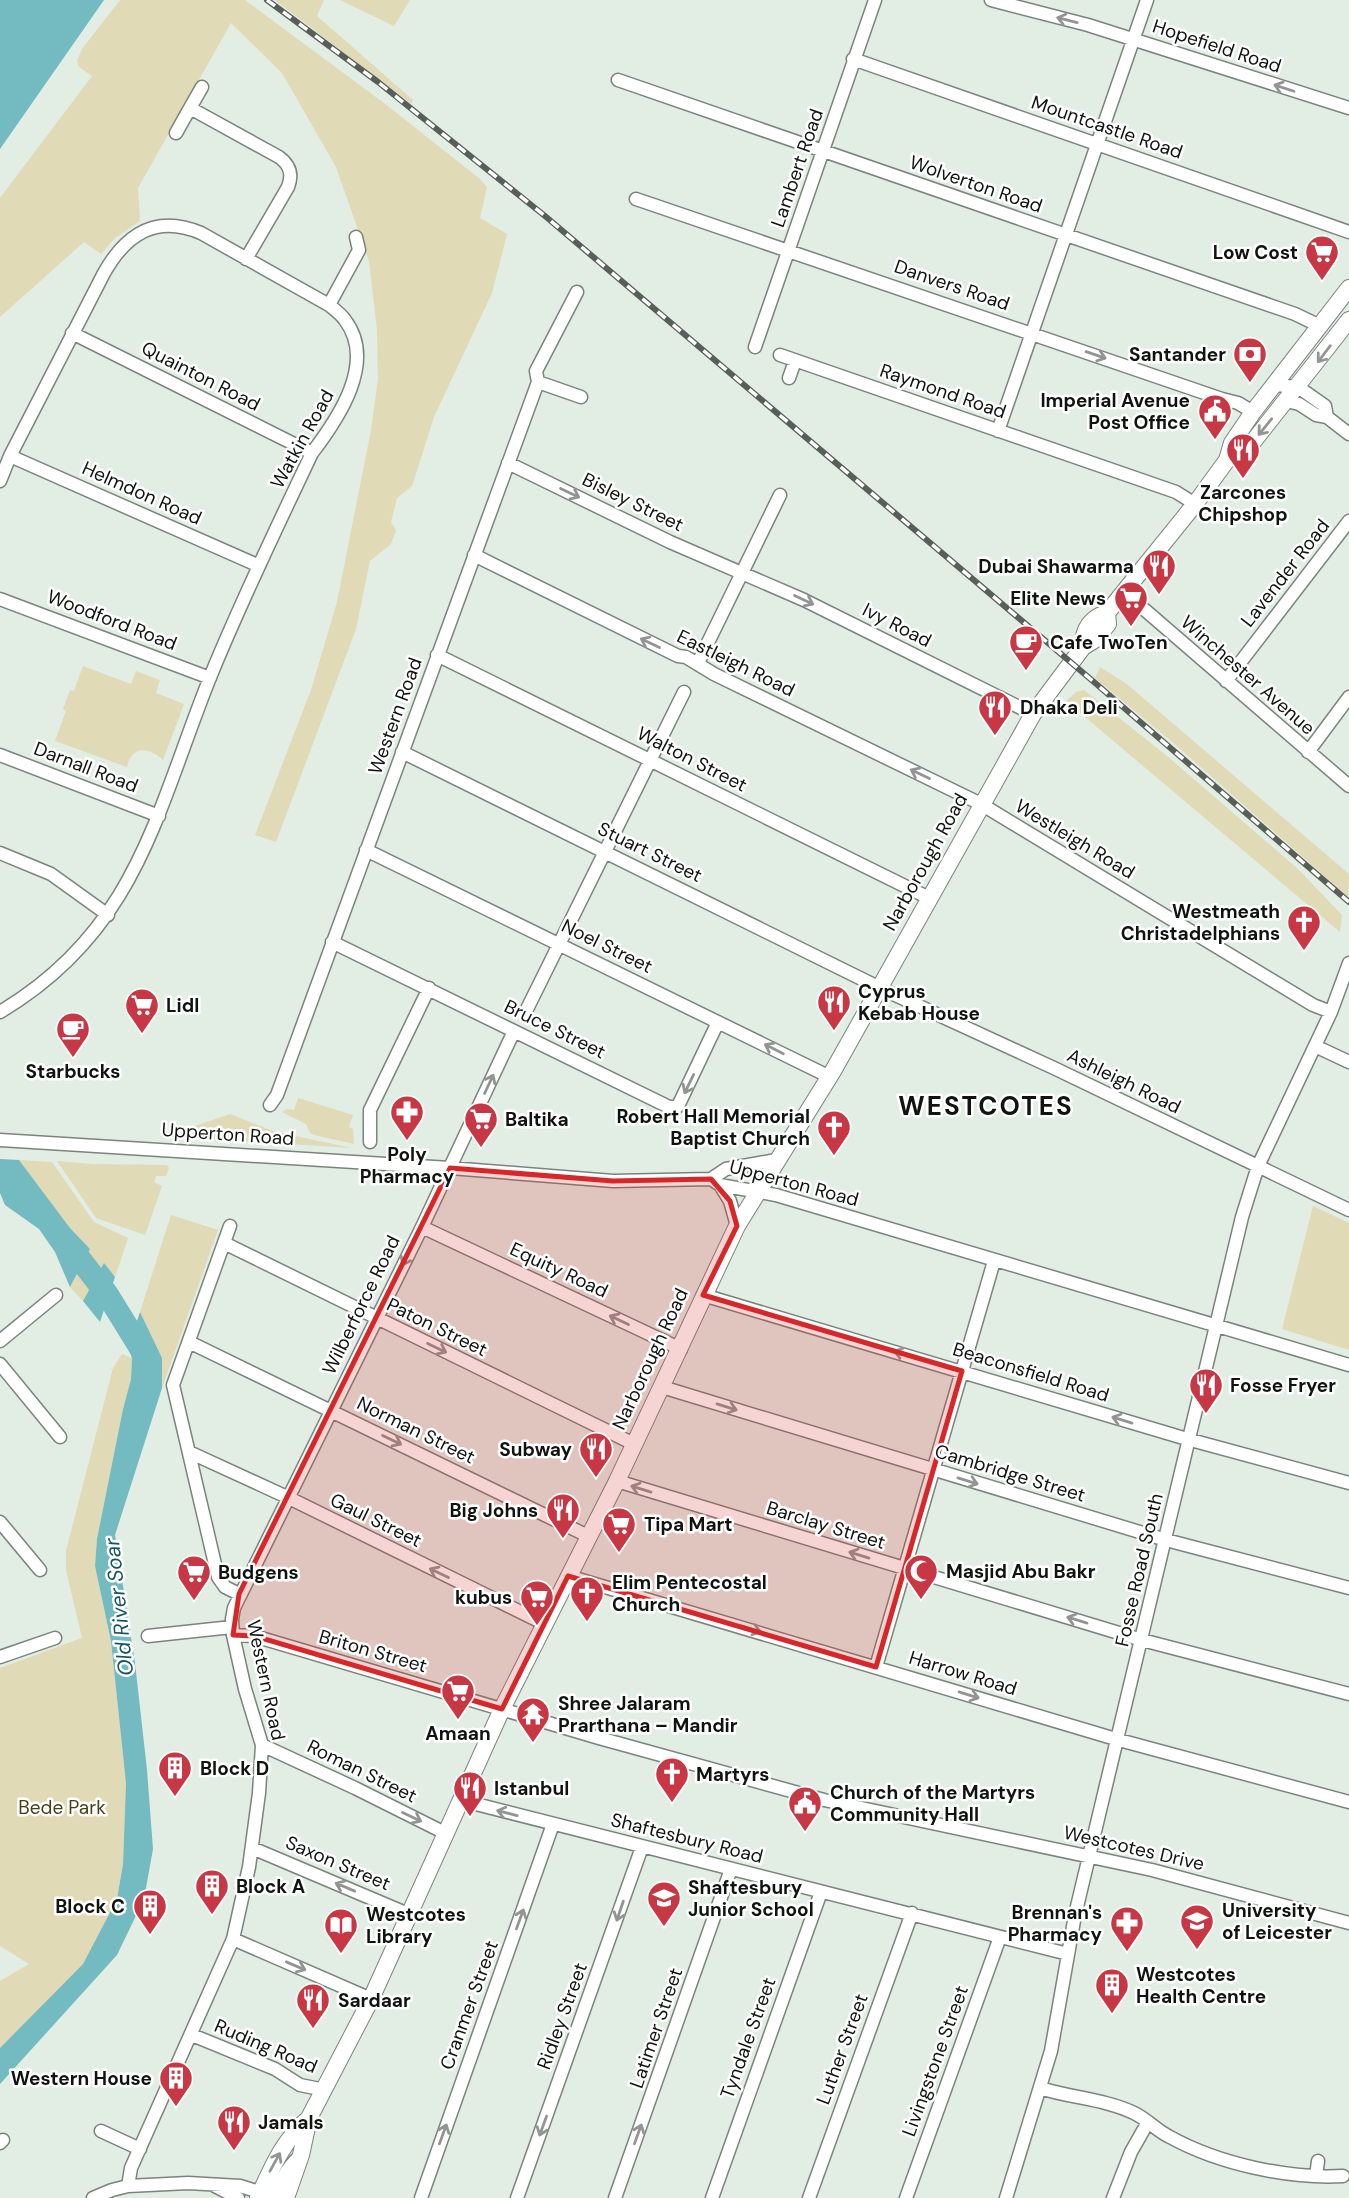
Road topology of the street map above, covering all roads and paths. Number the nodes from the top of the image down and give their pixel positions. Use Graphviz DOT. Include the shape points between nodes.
graph roads {
  1 [pos="875,0"];
  2 [pos="991,0"];
  3 [pos="1147,0"];
  4 [pos="1133,39"];
  5 [pos="853,59"];
  6 [pos="618,80"];
  7 [pos="202,87"];
  8 [pos="190,108"];
  9 [pos="1349,108"];
  10 [pos="176,133"];
  11 [pos="1097,144"];
  12 [pos="823,152"];
  13 [pos="636,199"];
  14 [pos="1349,232"];
  15 [pos="1065,236"];
  16 [pos="356,237"];
  17 [pos="789,250"];
  18 [pos="246,259"];
  19 [pos="1349,288"];
  20 [pos="577,292"];
  21 [pos="329,304"];
  22 [pos="1349,320"];
  23 [pos="1320,326"];
  24 [pos="72,333"];
  25 [pos="1031,333"];
  26 [pos="755,347"];
  27 [pos="779,355"];
  28 [pos="795,361"];
  29 [pos="789,378"];
  30 [pos="538,382"];
  31 [pos="1275,385"];
  32 [pos="1298,387"];
  33 [pos="581,397"];
  34 [pos="1286,401"];
  35 [pos="1253,412"];
  36 [pos="1328,417"];
  37 [pos="998,431"];
  38 [pos="1349,434"];
  39 [pos="312,453"];
  40 [pos="10,456"];
  41 [pos="1227,460"];
  42 [pos="508,463"];
  43 [pos="0,481"];
  44 [pos="779,495"];
  45 [pos="1195,503"];
  46 [pos="1349,521"];
  47 [pos="474,555"];
  48 [pos="257,565"];
  49 [pos="741,574"];
  50 [pos="1122,593"];
  51 [pos="0,598"];
  52 [pos="437,655"];
  53 [pos="698,663"];
  54 [pos="210,678"];
  55 [pos="1226,681"];
  56 [pos="684,692"];
  57 [pos="1349,697"];
  58 [pos="1033,714"];
  59 [pos="402,752"];
  60 [pos="1308,752"];
  61 [pos="0,755"];
  62 [pos="650,758"];
  63 [pos="1349,786"];
  64 [pos="981,804"];
  65 [pos="159,816"];
  66 [pos="366,850"];
  67 [pos="605,851"];
  68 [pos="0,853"];
  69 [pos="929,898"];
  70 [pos="108,915"];
  71 [pos="332,942"];
  72 [pos="559,944"];
  73 [pos="1349,963"];
  74 [pos="429,988"];
  75 [pos="880,988"];
  76 [pos="527,1009"];
  77 [pos="0,1012"];
  78 [pos="1331,1013"];
  79 [pos="718,1022"];
  80 [pos="514,1031"];
  81 [pos="1315,1046"];
  82 [pos="1349,1062"];
  83 [pos="830,1077"];
  84 [pos="270,1105"];
  85 [pos="0,1140"];
  86 [pos="370,1142"];
  87 [pos="776,1160"];
  88 [pos="1258,1166"];
  89 [pos="450,1168"];
  90 [pos="715,1182"];
  91 [pos="758,1191"];
  92 [pos="1349,1210"];
  93 [pos="230,1226"];
  94 [pos="737,1226"];
  95 [pos="422,1227"];
  96 [pos="224,1243"];
  97 [pos="993,1261"];
  98 [pos="56,1295"];
  99 [pos="703,1295"];
  100 [pos="376,1319"];
  101 [pos="1217,1326"];
  102 [pos="0,1341"];
  103 [pos="189,1342"];
  104 [pos="681,1349"];
  105 [pos="0,1364"];
  106 [pos="1349,1365"];
  107 [pos="962,1371"];
  108 [pos="662,1387"];
  109 [pos="330,1410"];
  110 [pos="60,1437"];
  111 [pos="1187,1439"];
  112 [pos="634,1444"];
  113 [pos="189,1452"];
  114 [pos="932,1470"];
  115 [pos="617,1481"];
  116 [pos="1349,1483"];
  117 [pos="287,1497"];
  118 [pos="0,1522"];
  119 [pos="588,1536"];
  120 [pos="1166,1540"];
  121 [pos="906,1569"];
  122 [pos="40,1570"];
  123 [pos="568,1576"];
  124 [pos="1349,1588"];
  125 [pos="239,1594"];
  126 [pos="545,1624"];
  127 [pos="232,1631"];
  128 [pos="148,1636"];
  129 [pos="55,1638"];
  130 [pos="1142,1640"];
  131 [pos="0,1657"];
  132 [pos="876,1667"];
  133 [pos="1349,1694"];
  134 [pos="502,1709"];
  135 [pos="1119,1740"];
  136 [pos="262,1745"];
  137 [pos="460,1800"];
  138 [pos="1349,1802"];
  139 [pos="553,1824"];
  140 [pos="444,1833"];
  141 [pos="252,1847"];
  142 [pos="642,1847"];
  143 [pos="1090,1857"];
  144 [pos="732,1869"];
  145 [pos="821,1892"];
  146 [pos="912,1913"];
  147 [pos="408,1914"];
  148 [pos="1349,1923"];
  149 [pos="1000,1937"];
  150 [pos="233,1940"];
  151 [pos="1068,1954"];
  152 [pos="371,1999"];
  153 [pos="192,2035"];
  154 [pos="1040,2088"];
  155 [pos="325,2090"];
  156 [pos="309,2118"];
  157 [pos="1148,2122"];
  158 [pos="101,2130"];
  159 [pos="140,2149"];
  160 [pos="1318,2161"];
  161 [pos="1316,2176"];
  162 [pos="1343,2176"];
  163 [pos="214,2185"];
  164 [pos="128,2186"];
  165 [pos="232,2197"];
  166 [pos="271,2197"];
  167 [pos="93,2198"];
  168 [pos="421,2198"];
  169 [pos="517,2198"];
  170 [pos="615,2198"];
  171 [pos="712,2198"];
  172 [pos="809,2198"];
  173 [pos="906,2198"];
  174 [pos="1006,2198"];
  175 [pos="1113,2198"];
  1 -- 5 [label="street, Lambert Road"];
  4 -- 2 [label="street, Hopefield Road, one-way"];
  3 -- 4 [label="street"];
  9 -- 4 [label="street, Hopefield Road, one-way"];
  4 -- 11 [label="street"];
  5 -- 11 [label="street, Mountcastle Road"];
  5 -- 12 [label="street, Lambert Road"];
  6 -- 12 [label="street, Wolverton Road"];
  7 -- 8 [label="street"];
  8 -- 10 [label="street"];
  8 -- 18 [label="street" via="279,157 290,169 288,187"];
  11 -- 14 [label="street, Mountcastle Road"];
  11 -- 15 [label="street"];
  12 -- 15 [label="street, Wolverton Road"];
  12 -- 17 [label="street, Lambert Road"];
  13 -- 17 [label="street, Danvers Road"];
  15 -- 23 [label="street, Wolverton Road"];
  15 -- 25 [label="street"];
  16 -- 21 [label="street" via="359,250"];
  17 -- 25 [label="street, Danvers Road"];
  17 -- 26 [label="street, Lambert Road"];
  18 -- 21 [label="street, Watkin Road"];
  18 -- 24 [label="street, Watkin Road" via="188,227 143,231 111,261"];
  19 -- 23 [label="main road, Narborough Road"];
  20 -- 30 [label="street, Western Road" via="536,371"];
  21 -- 39 [label="street, Watkin Road" via="351,331 356,373"];
  22 -- 32 [label="main road, Narborough Road, one-way"];
  23 -- 31 [label="main road, Narborough Road"];
  24 -- 39 [label="street, Quainton Road"];
  24 -- 40 [label="street, Watkin Road"];
  25 -- 35 [label="street, Danvers Road, one-way"];
  25 -- 37 [label="street"];
  27 -- 28 [label="street, Raymond Road"];
  28 -- 29 [label="street"];
  28 -- 37 [label="street, Raymond Road"];
  30 -- 33 [label="street"];
  30 -- 42 [label="street, Western Road"];
  31 -- 32 [label="street"];
  31 -- 35 [label="main road, Narborough Road"];
  32 -- 34 [label="main road, Narborough Road"];
  32 -- 36 [label="street" via="1325,406"];
  34 -- 36 [label="street"];
  34 -- 41 [label="main road, Narborough Road, one-way" via="1245,452"];
  35 -- 41 [label="main road, Narborough Road" via="1232,443"];
  36 -- 38 [label="street"];
  37 -- 45 [label="street, Raymond Road" via="1176,492"];
  39 -- 48 [label="street, Watkin Road"];
  40 -- 43 [label="street, Watkin Road"];
  40 -- 48 [label="street, Helmdon Road"];
  41 -- 45 [label="main road, Narborough Road"];
  42 -- 47 [label="street, Western Road"];
  42 -- 49 [label="street, Bisley Street, one-way"];
  44 -- 49 [label="street"];
  45 -- 50 [label="main road, Narborough Road"];
  46 -- 55 [label="street, Lavender Road"];
  47 -- 52 [label="street, Western Road"];
  53 -- 47 [label="street, Eastleigh Road, one-way"];
  48 -- 54 [label="street, Watkin Road"];
  49 -- 53 [label="street"];
  49 -- 58 [label="street, Ivy Road, one-way" via="804,600"];
  50 -- 55 [label="street, Winchester Avenue"];
  50 -- 58 [label="main road, Narborough Road" via="1107,613 1108,624 1083,647"];
  51 -- 54 [label="street, Woodford Road"];
  52 -- 59 [label="street, Western Road"];
  52 -- 62 [label="street, Walton Street"];
  64 -- 53 [label="street, Eastleigh Road, one-way"];
  54 -- 65 [label="street, Watkin Road"];
  55 -- 60 [label="street, Winchester Avenue"];
  56 -- 62 [label="street"];
  57 -- 60 [label="street"];
  58 -- 64 [label="main road, Narborough Road"];
  59 -- 66 [label="street, Western Road"];
  59 -- 67 [label="street, Stuart Street"];
  60 -- 63 [label="street, Winchester Avenue"];
  61 -- 65 [label="street, Darnall Road"];
  62 -- 67 [label="street"];
  62 -- 69 [label="street, Walton Street"];
  64 -- 69 [label="main road, Narborough Road"];
  64 -- 78 [label="street, Westleigh Road"];
  65 -- 70 [label="street, Watkin Road"];
  66 -- 71 [label="street, Western Road"];
  66 -- 72 [label="street, Noel Street"];
  67 -- 72 [label="street"];
  67 -- 75 [label="street, Stuart Street"];
  68 -- 70 [label="street" via="51,874"];
  69 -- 75 [label="main road, Narborough Road"];
  70 -- 77 [label="street, Watkin Road" via="62,966"];
  71 -- 74 [label="street, Bruce Street"];
  71 -- 84 [label="street, Western Road"];
  72 -- 76 [label="street"];
  72 -- 79 [label="street, Noel Street"];
  73 -- 78 [label="street, Fosse Road South"];
  74 -- 80 [label="street, Bruce Street"];
  74 -- 86 [label="street" via="370,1110"];
  75 -- 83 [label="main road, Narborough Road"];
  75 -- 88 [label="street, Ashleigh Road"];
  78 -- 81 [label="street, Fosse Road South"];
  79 -- 80 [label="street, Bruce Street, one-way" via="674,1107"];
  83 -- 79 [label="street, Noel Street, one-way"];
  89 -- 80 [label="street, Wilberforce Road, one-way"];
  81 -- 82 [label="street"];
  81 -- 88 [label="street, Fosse Road South"];
  83 -- 87 [label="main road, Narborough Road"];
  85 -- 89 [label="street, Upperton Road"];
  87 -- 90 [label="street" via="726,1169"];
  87 -- 91 [label="main road, Narborough Road"];
  88 -- 92 [label="street, Ashleigh Road"];
  88 -- 101 [label="street, Fosse Road South"];
  89 -- 90 [label="street, Upperton Road" via="613,1181"];
  89 -- 95 [label="street, Wilberforce Road"];
  90 -- 91 [label="street, Upperton Road"];
  90 -- 94 [label="street" via="730,1201"];
  91 -- 94 [label="main road, Narborough Road"];
  91 -- 97 [label="street, Upperton Road"];
  93 -- 96 [label="street, Western Road"];
  94 -- 99 [label="main road, Narborough Road"];
  95 -- 100 [label="street, Wilberforce Road, one-way"];
  104 -- 95 [label="street, Equity Road, one-way"];
  96 -- 100 [label="street, Paton Street"];
  96 -- 103 [label="street, Western Road"];
  97 -- 101 [label="street, Upperton Road"];
  97 -- 107 [label="street"];
  98 -- 102 [label="street"];
  99 -- 104 [label="main road, Narborough Road"];
  107 -- 99 [label="street, Beaconsfield Road, one-way"];
  100 -- 109 [label="street, Wilberforce Road"];
  100 -- 112 [label="street, Paton Street, one-way"];
  101 -- 106 [label="street, Upperton Road"];
  101 -- 111 [label="street, Fosse Road South"];
  103 -- 109 [label="street, Norman Street"];
  103 -- 113 [label="street, Western Road" via="173,1385"];
  104 -- 108 [label="main road, Narborough Road"];
  105 -- 110 [label="street"];
  111 -- 107 [label="street, Beaconsfield Road, one-way"];
  107 -- 114 [label="street"];
  108 -- 112 [label="main road, Narborough Road"];
  108 -- 114 [label="street, Cambridge Street, one-way"];
  109 -- 117 [label="street, Wilberforce Road"];
  109 -- 119 [label="street, Norman Street, one-way"];
  111 -- 116 [label="street, Beaconsfield Road"];
  111 -- 120 [label="street, Fosse Road South"];
  112 -- 115 [label="main road, Narborough Road"];
  113 -- 117 [label="street, Gaul Street"];
  113 -- 125 [label="street, Western Road" via="218,1577"];
  114 -- 120 [label="street, Cambridge Street, one-way"];
  114 -- 121 [label="street"];
  115 -- 119 [label="main road, Narborough Road"];
  121 -- 115 [label="street, Barclay Street, one-way"];
  117 -- 125 [label="street, Wilberforce Road"];
  126 -- 117 [label="street, Gaul Street, one-way"];
  118 -- 122 [label="street"];
  119 -- 123 [label="main road, Narborough Road"];
  120 -- 124 [label="street, Cambridge Street"];
  120 -- 130 [label="street, Fosse Road South"];
  130 -- 121 [label="street, Barclay Street, one-way"];
  121 -- 132 [label="street"];
  123 -- 126 [label="main road, Narborough Road"];
  123 -- 132 [label="street, Harrow Road, one-way"];
  125 -- 127 [label="street, Western Road"];
  126 -- 134 [label="main road, Narborough Road"];
  127 -- 128 [label="street, Briton Street"];
  127 -- 134 [label="street, Briton Street"];
  127 -- 136 [label="street, Western Road"];
  129 -- 131 [label="street"];
  130 -- 133 [label="street, Barclay Street"];
  130 -- 135 [label="street, Fosse Road South"];
  132 -- 135 [label="street, Harrow Road, one-way"];
  134 -- 137 [label="main road, Narborough Road"];
  134 -- 143 [label="street, Westcotes Drive" via="824,1800"];
  135 -- 138 [label="street, Harrow Road"];
  135 -- 143 [label="street, Fosse Road South"];
  136 -- 140 [label="street, Roman Street, one-way"];
  136 -- 141 [label="street, Western Road"];
  139 -- 137 [label="street, Shaftesbury Road, one-way"];
  137 -- 140 [label="main road, Narborough Road"];
  139 -- 142 [label="street, Shaftesbury Road"];
  168 -- 139 [label="street, Cranmer Street, one-way"];
  140 -- 147 [label="main road, Narborough Road"];
  147 -- 141 [label="street, Saxon Street, one-way"];
  141 -- 150 [label="street, Western Road"];
  142 -- 144 [label="street, Shaftesbury Road"];
  142 -- 169 [label="street, Ridley Street, one-way"];
  143 -- 148 [label="street, Westcotes Drive"];
  143 -- 151 [label="street, Fosse Road South"];
  144 -- 145 [label="street, Shaftesbury Road"];
  170 -- 144 [label="street, Latimer Street, one-way"];
  145 -- 146 [label="street, Shaftesbury Road"];
  145 -- 171 [label="street, Tyndale Street"];
  146 -- 149 [label="street, Shaftesbury Road"];
  146 -- 172 [label="street, Luther Street"];
  147 -- 152 [label="main road, Narborough Road"];
  149 -- 151 [label="street, Shaftesbury Road"];
  149 -- 173 [label="street, Livingstone Street"];
  150 -- 152 [label="street, one-way"];
  150 -- 153 [label="street, Western Road"];
  151 -- 154 [label="street, Fosse Road South" via="1054,2040"];
  152 -- 155 [label="main road, Narborough Road"];
  153 -- 155 [label="street, Ruding Road" via="275,2069 300,2085"];
  153 -- 159 [label="street, Western Road"];
  154 -- 157 [label="street" via="1108,2103"];
  154 -- 174 [label="street, Fosse Road South"];
  155 -- 156 [label="main road, Narborough Road"];
  156 -- 166 [label="main road, Narborough Road" via="301,2155"];
  166 -- 156 [label="main road, Narborough Road, one-way" via="269,2172 287,2141"];
  157 -- 161 [label="street" via="1208,2154 1286,2174"];
  157 -- 175 [label="street"];
  158 -- 159 [label="street"];
  159 -- 164 [label="street, Western Road"];
  160 -- 161 [label="street"];
  161 -- 162 [label="street"];
  163 -- 164 [label="street"];
  163 -- 165 [label="street"];
  163 -- 166 [label="street" via="240,2186"];
  164 -- 167 [label="street"];
}
